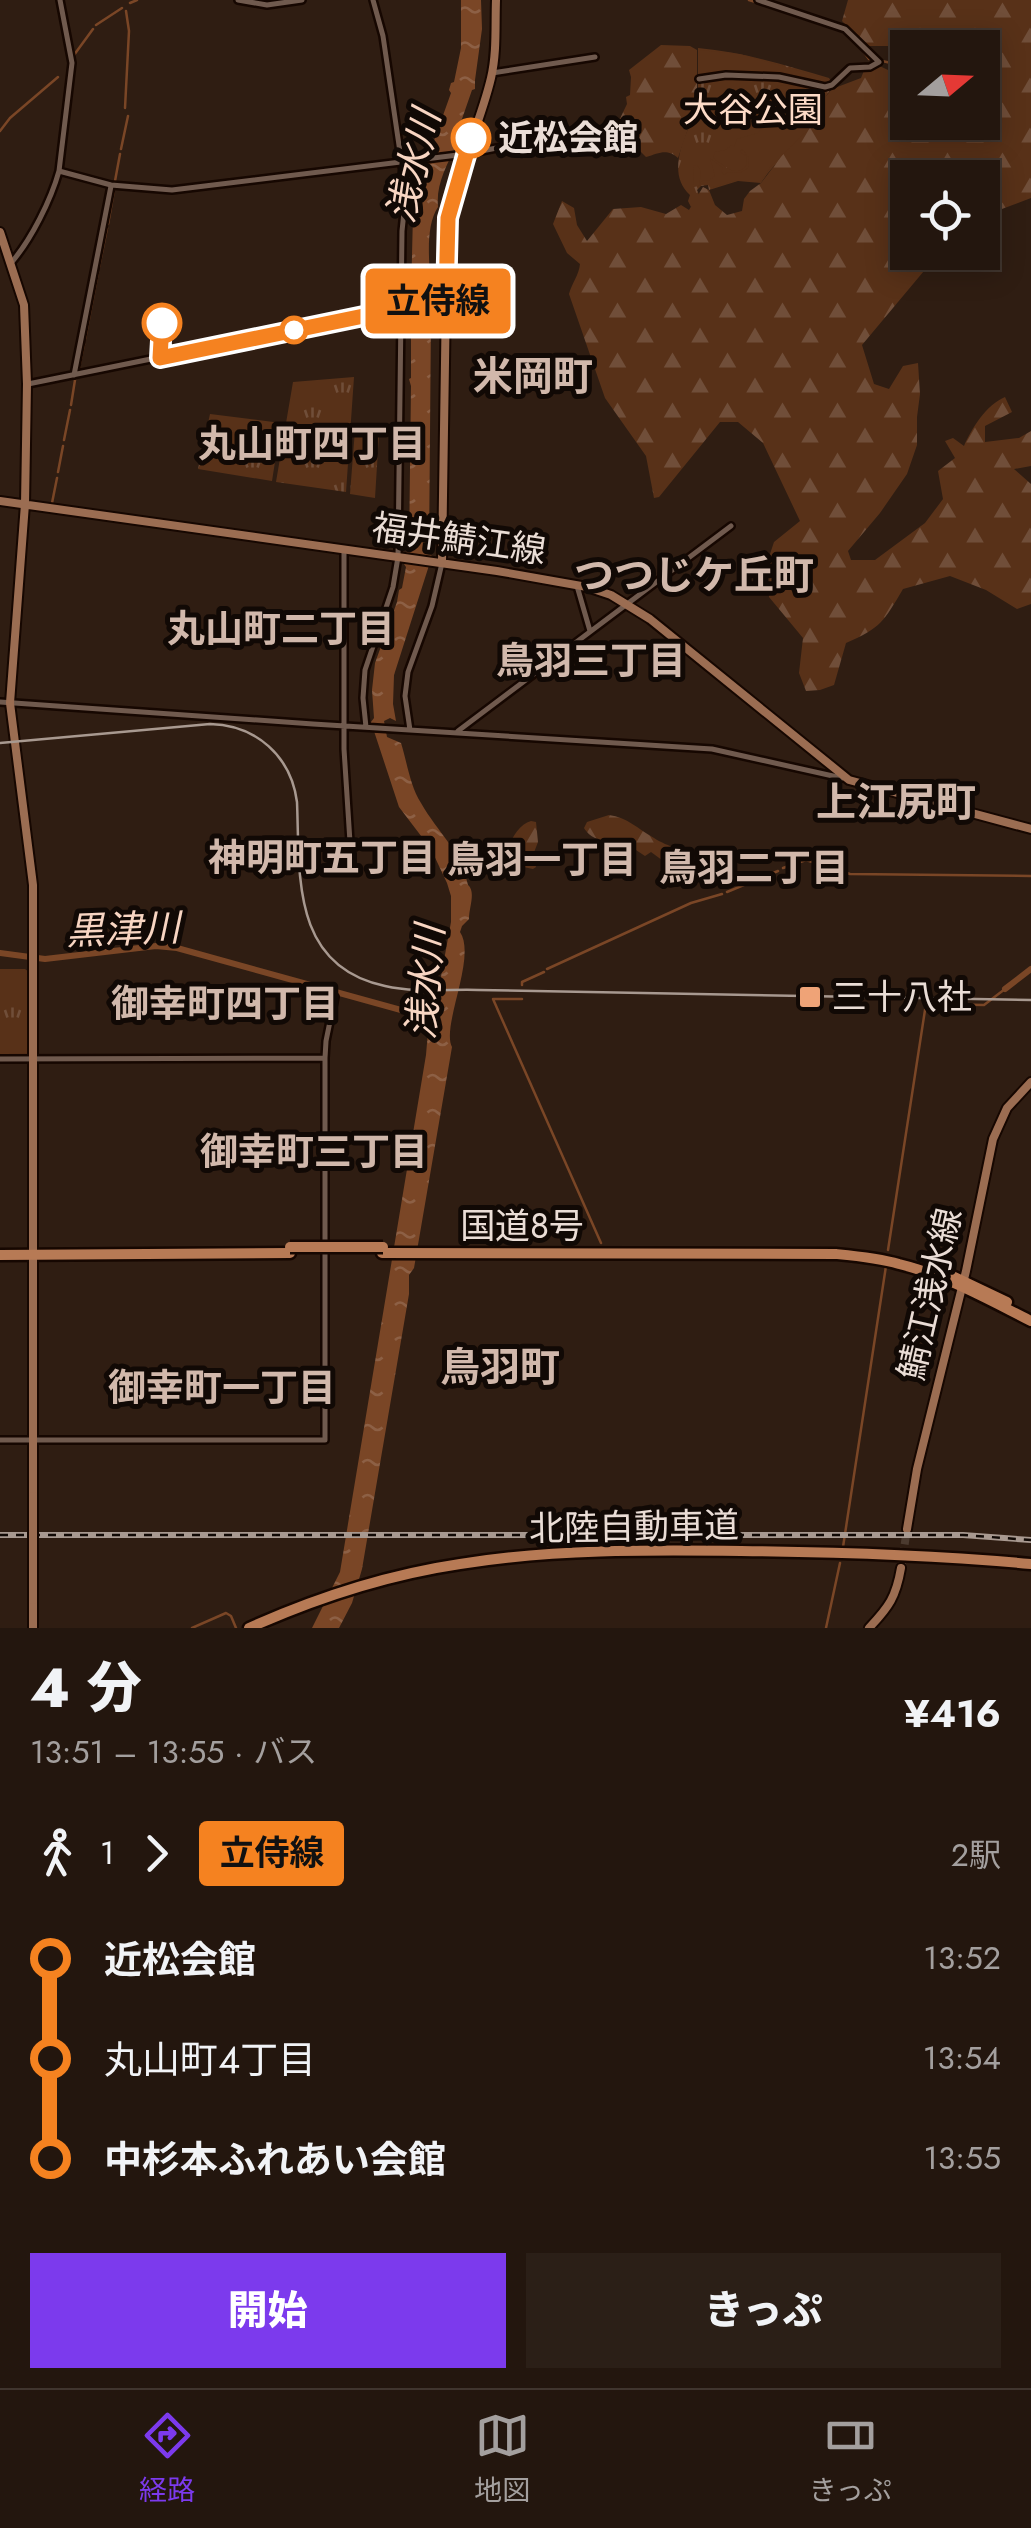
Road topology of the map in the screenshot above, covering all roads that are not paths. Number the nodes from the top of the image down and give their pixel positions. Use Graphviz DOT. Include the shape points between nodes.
graph roads {
  1 [pos="60,0"];
  2 [pos="238,0"];
  3 [pos="302,0"];
  4 [pos="373,0"];
  5 [pos="496,0"];
  6 [pos="758,0"];
  7 [pos="595,57"];
  8 [pos="492,73"];
  9 [pos="699,79"];
  10 [pos="604,134"];
  11 [pos="464,154"];
  12 [pos="401,162"];
  13 [pos="59,171"];
  14 [pos="112,185"];
  15 [pos="0,232"];
  16 [pos="11,263"];
  17 [pos="446,299"];
  18 [pos="401,309"];
  19 [pos="74,375"];
  20 [pos="26,384"];
  21 [pos="0,501"];
  22 [pos="25,504"];
  23 [pos="731,526"];
  24 [pos="344,550"];
  25 [pos="400,558"];
  26 [pos="440,563"];
  27 [pos="576,584"];
  28 [pos="626,604"];
  29 [pos="590,631"];
  30 [pos="5,702"];
  31 [pos="344,726"];
  32 [pos="366,727"];
  33 [pos="408,729"];
  34 [pos="456,732"];
  35 [pos="849,780"];
  36 [pos="1031,829"];
  37 [pos="350,842"];
  38 [pos="336,998"];
  39 [pos="325,1058"];
  40 [pos="0,1059"];
  41 [pos="33,1059"];
  42 [pos="1031,1082"];
  43 [pos="0,1251"];
  44 [pos="32,1251"];
  45 [pos="963,1284"];
  46 [pos="1031,1318"];
  47 [pos="0,1440"];
  48 [pos="33,1441"];
  49 [pos="907,1529"];
  50 [pos="1031,1567"];
  51 [pos="902,1568"];
  52 [pos="308,1606"];
  53 [pos="33,1628"];
  54 [pos="249,1628"];
  55 [pos="264,1628"];
  56 [pos="869,1628"];
  1 -- 13 [label="street" via="72,63"];
  2 -- 3 [label="street"];
  4 -- 12 [label="street"];
  5 -- 8 [label="main road"];
  6 -- 9 [label="street" via="845,28 879,62 850,68 825,87 779,77"];
  7 -- 8 [label="street"];
  8 -- 11 [label="main road"];
  10 -- 11 [label="street"];
  11 -- 12 [label="street"];
  11 -- 17 [label="main road" via="448,218"];
  12 -- 14 [label="street" via="172,190"];
  12 -- 18 [label="street" via="406,193"];
  13 -- 14 [label="street"];
  13 -- 16 [label="street"];
  14 -- 19 [label="street"];
  15 -- 16 [label="main road"];
  16 -- 20 [label="main road" via="24,306"];
  17 -- 18 [label="street"];
  17 -- 26 [label="main road"];
  18 -- 19 [label="street"];
  18 -- 25 [label="street"];
  19 -- 20 [label="street"];
  20 -- 22 [label="main road"];
  21 -- 22 [label="main road, 福井鯖江線"];
  22 -- 24 [label="main road, 福井鯖江線"];
  22 -- 30 [label="main road"];
  23 -- 28 [label="street"];
  24 -- 25 [label="main road, 福井鯖江線"];
  24 -- 31 [label="street"];
  25 -- 26 [label="main road, 福井鯖江線"];
  25 -- 32 [label="street" via="365,670"];
  26 -- 27 [label="main road, 福井鯖江線"];
  26 -- 33 [label="street" via="408,672"];
  27 -- 28 [label="main road, 福井鯖江線"];
  27 -- 29 [label="street"];
  28 -- 29 [label="street"];
  28 -- 35 [label="main road, 福井鯖江線"];
  29 -- 34 [label="street"];
  30 -- 31 [label="street"];
  30 -- 41 [label="main road" via="32,872"];
  31 -- 32 [label="street"];
  31 -- 37 [label="street"];
  32 -- 33 [label="street"];
  33 -- 34 [label="street"];
  34 -- 35 [label="street" via="712,749"];
  35 -- 36 [label="main road"];
  38 -- 39 [label="street"];
  39 -- 41 [label="street"];
  39 -- 48 [label="street" via="325,1440"];
  40 -- 41 [label="street"];
  41 -- 44 [label="main road"];
  42 -- 45 [label="main road, 鯖江浅水線" via="995,1132"];
  43 -- 44 [label="highway, 国道8号"];
  44 -- 45 [label="highway, 国道8号, bridge" via="851,1250 898,1257"];
  44 -- 48 [label="main road"];
  45 -- 46 [label="highway, 国道8号"];
  45 -- 49 [label="main road, 鯖江浅水線"];
  47 -- 48 [label="street"];
  48 -- 53 [label="main road, bridge"];
  50 -- 52 [label="highway, 北陸自動車道" via="615,1558 431,1575"];
  51 -- 56 [label="main road" via="890,1606"];
  52 -- 54 [label="highway, 北陸自動車道"];
  52 -- 55 [label="highway, 北陸自動車道"];
}
